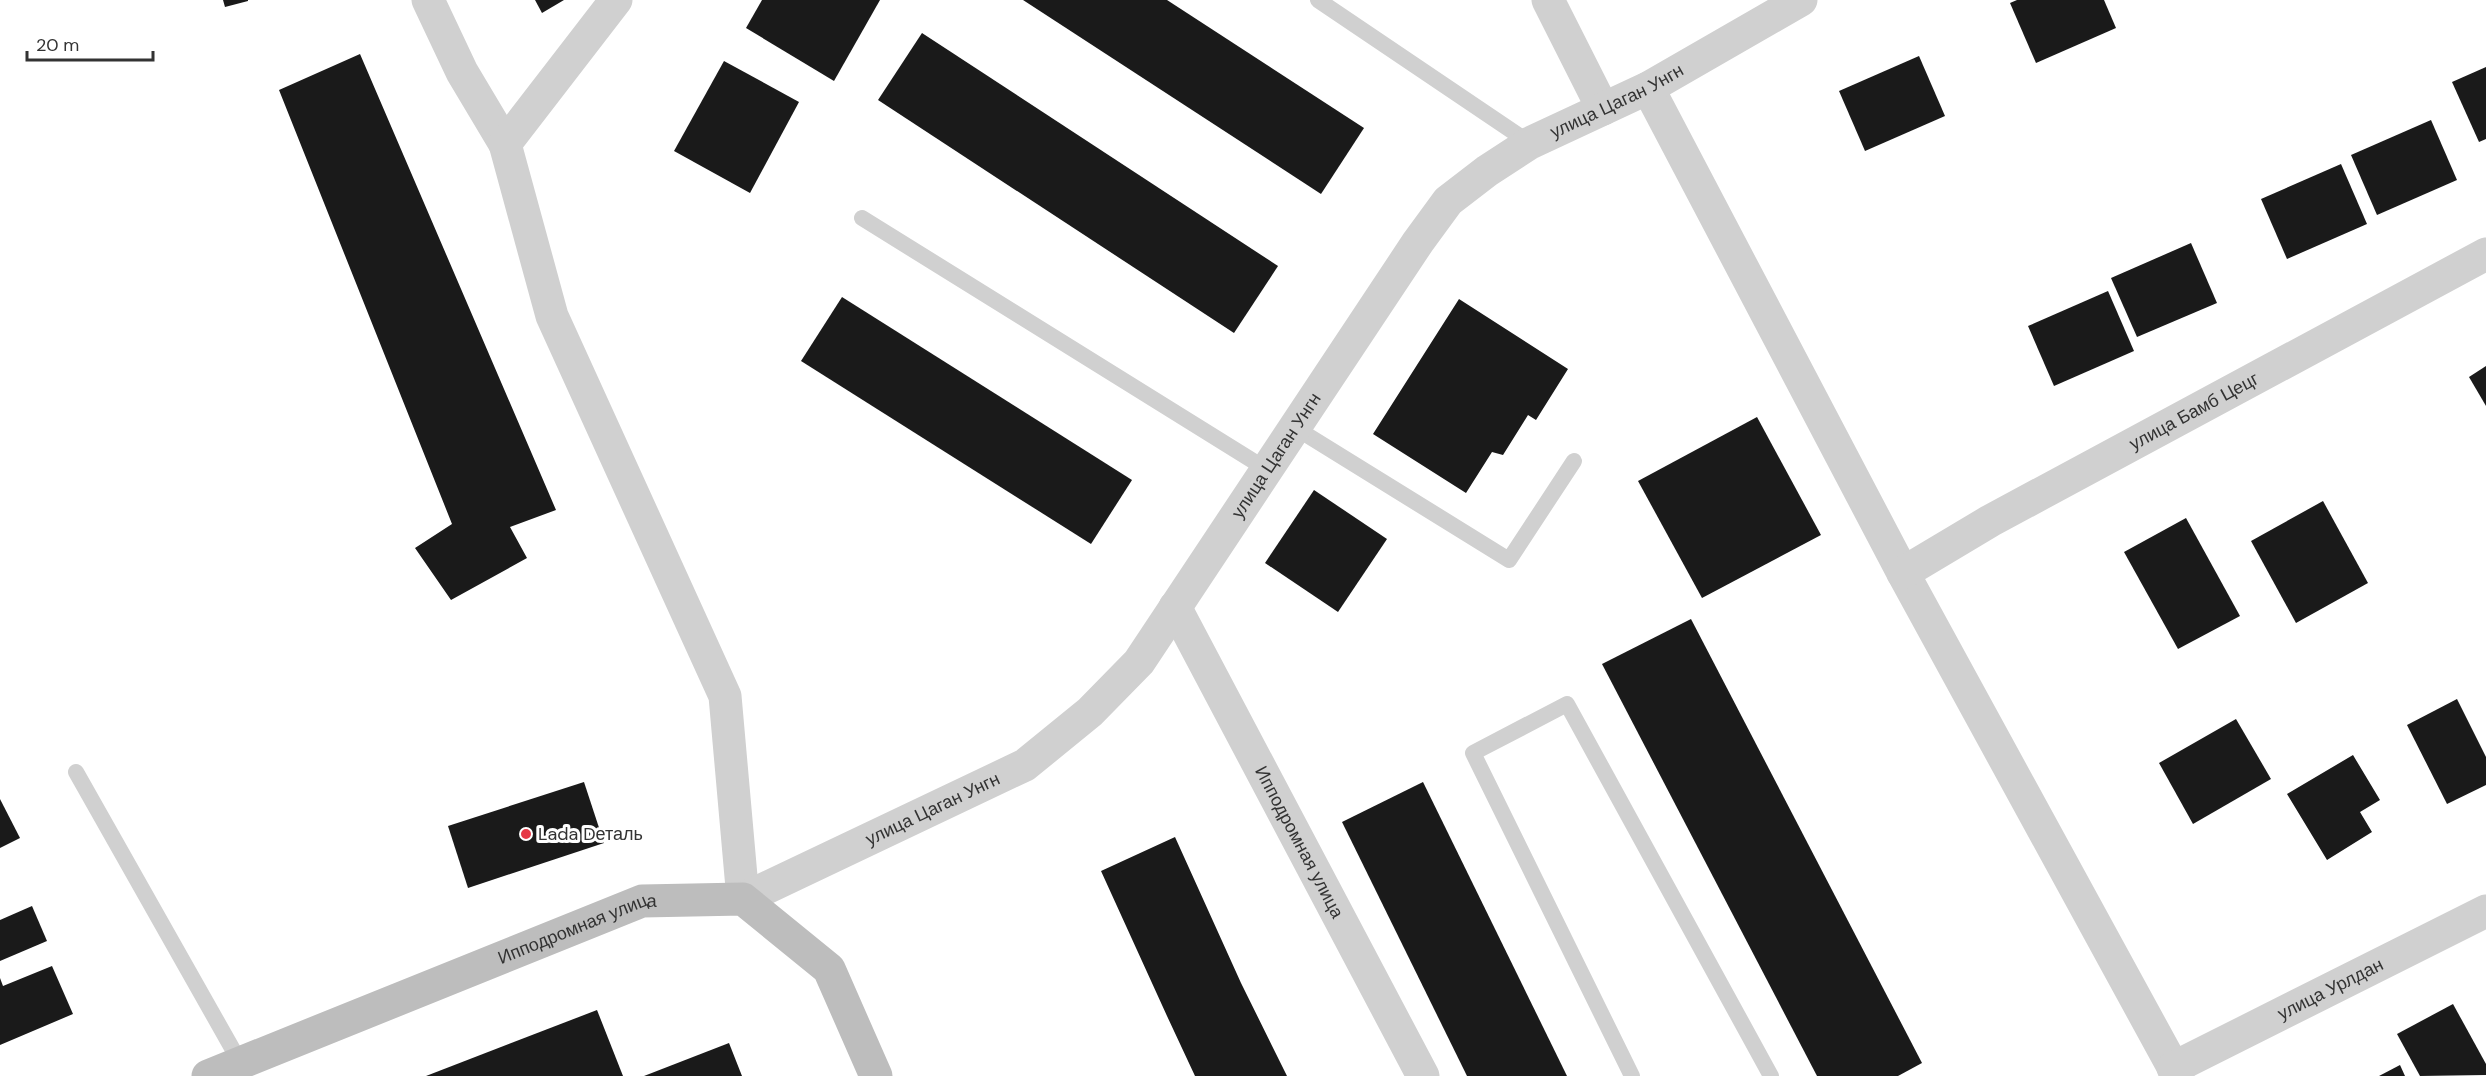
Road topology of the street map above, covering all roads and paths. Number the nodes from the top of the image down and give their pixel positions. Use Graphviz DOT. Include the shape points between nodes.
graph roads {
  1 [pos="428,0"];
  2 [pos="616,0"];
  3 [pos="1318,0"];
  4 [pos="1548,0"];
  5 [pos="1801,0"];
  6 [pos="1648,88"];
  7 [pos="1603,109"];
  8 [pos="1530,143"];
  9 [pos="505,144"];
  10 [pos="862,218"];
  11 [pos="2486,255"];
  12 [pos="1294,427"];
  13 [pos="1574,461"];
  14 [pos="1266,469"];
  15 [pos="1903,573"];
  16 [pos="1174,607"];
  17 [pos="76,772"];
  18 [pos="743,899"];
  19 [pos="2486,910"];
  20 [pos="241,1064"];
  21 [pos="2175,1072"];
  22 [pos="208,1076"];
  23 [pos="876,1076"];
  24 [pos="1423,1076"];
  25 [pos="1632,1076"];
  26 [pos="1771,1076"];
  1 -- 9 [label="street" via="462,72"];
  2 -- 9 [label="street"];
  3 -- 8 [label="lane"];
  4 -- 7 [label="street"];
  5 -- 6 [label="street, улица Цаган Унгн"];
  6 -- 7 [label="street, улица Цаган Унгн"];
  6 -- 15 [label="street"];
  7 -- 8 [label="street, улица Цаган Унгн"];
  8 -- 12 [label="street, улица Цаган Унгн" via="1448,201"];
  9 -- 18 [label="street" via="552,316 725,696"];
  10 -- 14 [label="lane"];
  11 -- 15 [label="street, улица Бамб Цецг" via="1990,521"];
  12 -- 13 [label="lane" via="1509,560"];
  12 -- 14 [label="street, улица Цаган Унгн"];
  14 -- 16 [label="street, улица Цаган Унгн"];
  15 -- 21 [label="street"];
  16 -- 18 [label="street, улица Цаган Унгн" via="1139,662 1090,712 1024,765"];
  16 -- 24 [label="street, Ипподромная улица"];
  17 -- 20 [label="lane"];
  18 -- 20 [label="main road, Ипподромная улица" via="642,901"];
  18 -- 23 [label="main road" via="829,969"];
  19 -- 21 [label="street, улица Урлдан"];
  20 -- 22 [label="main road, Ипподромная улица"];
  25 -- 26 [label="lane" via="1473,753 1567,704"];
}
